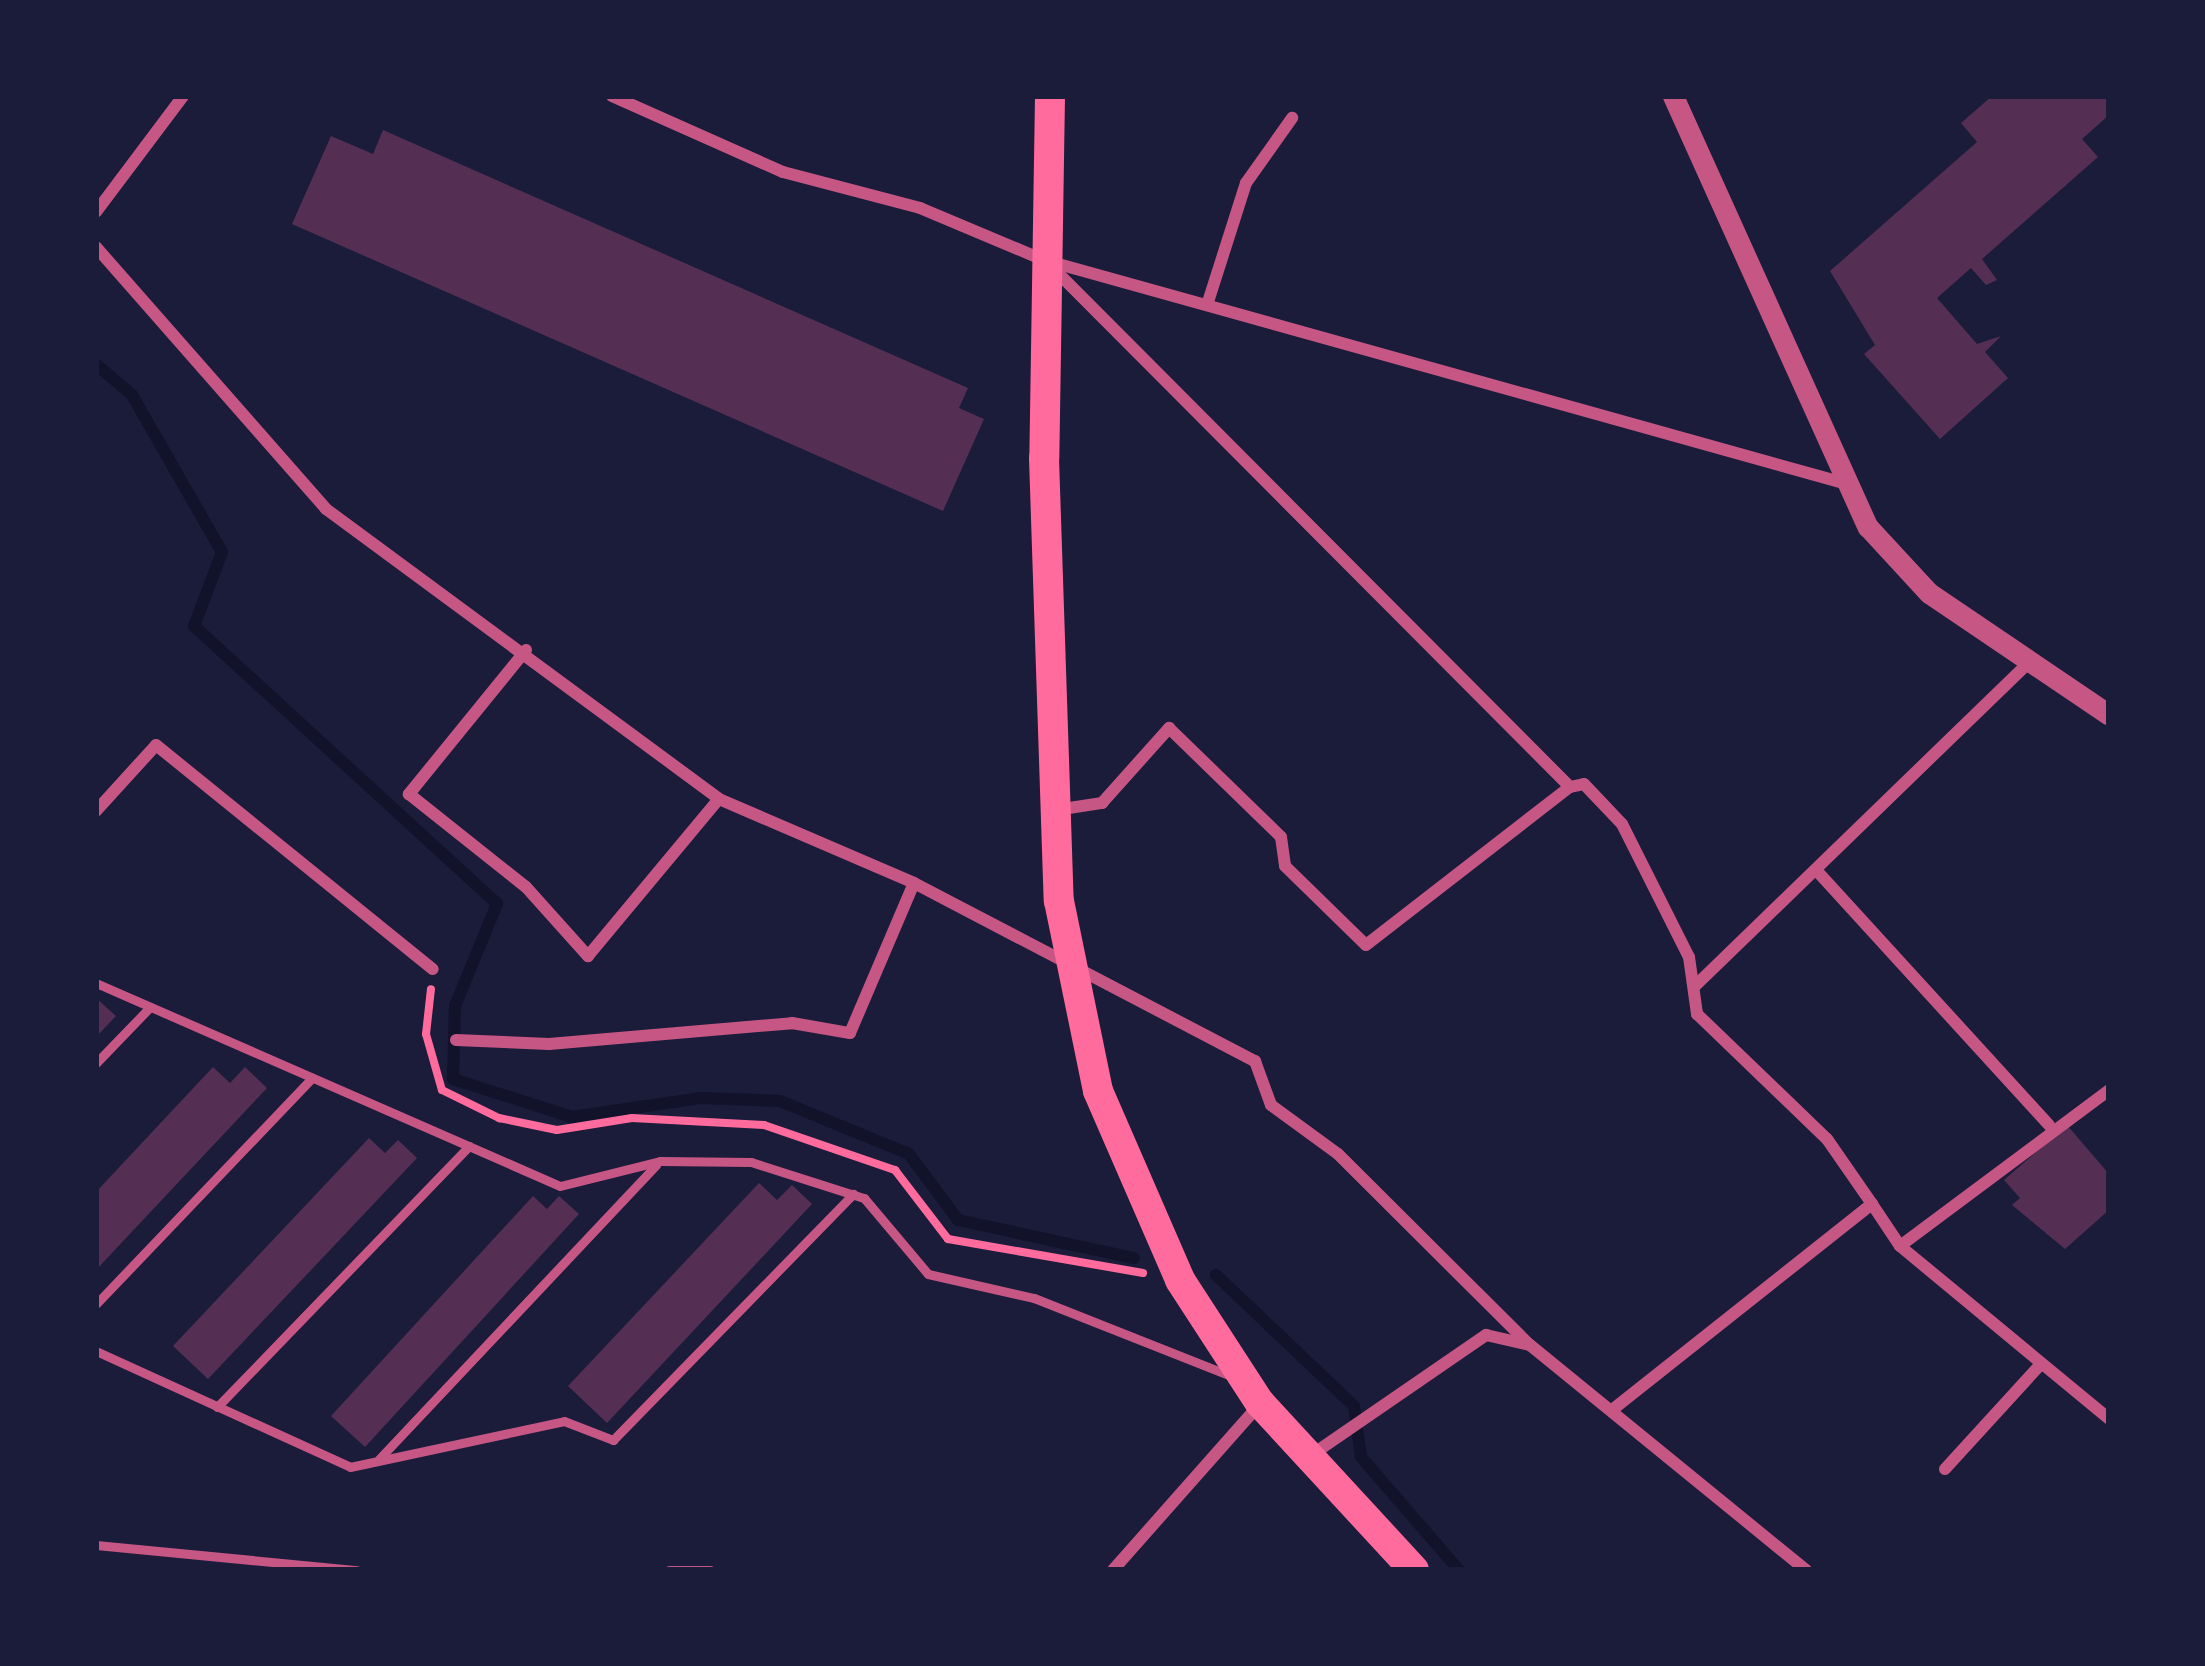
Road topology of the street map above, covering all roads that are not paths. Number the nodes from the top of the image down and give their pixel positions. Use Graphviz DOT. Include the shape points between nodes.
graph roads {
  1 [pos="183,96"];
  2 [pos="611,96"];
  3 [pos="1050,96"];
  4 [pos="1673,96"];
  5 [pos="1292,118"];
  6 [pos="96,212"];
  7 [pos="96,247"];
  8 [pos="1044,260"];
  9 [pos="1208,302"];
  10 [pos="1840,482"];
  11 [pos="526,650"];
  12 [pos="2028,663"];
  13 [pos="2109,716"];
  14 [pos="1570,787"];
  15 [pos="719,799"];
  16 [pos="1056,810"];
  17 [pos="96,811"];
  18 [pos="1816,871"];
  19 [pos="914,884"];
  20 [pos="433,969"];
  21 [pos="1074,974"];
  22 [pos="96,983"];
  23 [pos="1695,986"];
  24 [pos="150,1007"];
  25 [pos="456,1040"];
  26 [pos="96,1063"];
  27 [pos="313,1078"];
  28 [pos="2109,1090"];
  29 [pos="2049,1125"];
  30 [pos="469,1146"];
  31 [pos="660,1161"];
  32 [pos="853,1194"];
  33 [pos="1872,1204"];
  34 [pos="1900,1246"];
  35 [pos="96,1304"];
  36 [pos="1530,1346"];
  37 [pos="96,1351"];
  38 [pos="2041,1364"];
  39 [pos="1252,1392"];
  40 [pos="217,1406"];
  41 [pos="1612,1410"];
  42 [pos="2109,1419"];
  43 [pos="1310,1457"];
  44 [pos="377,1461"];
  45 [pos="1945,1469"];
  46 [pos="96,1545"];
  47 [pos="358,1570"];
  48 [pos="669,1570"];
  49 [pos="710,1570"];
  50 [pos="1113,1570"];
  51 [pos="1414,1570"];
  52 [pos="1805,1570"];
  1 -- 6 [label="street"];
  2 -- 8 [label="street" via="783,172 920,208"];
  3 -- 8 [label="main road"];
  4 -- 10 [label="street"];
  5 -- 9 [label="street" via="1246,183"];
  7 -- 11 [label="street" via="326,509"];
  8 -- 9 [label="street"];
  8 -- 14 [label="street"];
  8 -- 16 [label="main road"];
  9 -- 10 [label="street"];
  10 -- 12 [label="street" via="1929,593"];
  11 -- 15 [label="street"];
  11 -- 15 [label="street" via="409,794 526,887 588,956"];
  12 -- 13 [label="street"];
  12 -- 18 [label="street"];
  14 -- 16 [label="street" via="1366,945 1286,866 1281,837 1169,728 1102,803"];
  14 -- 23 [label="street" via="1584,784 1644,857"];
  15 -- 19 [label="street"];
  16 -- 21 [label="main road"];
  17 -- 20 [label="street" via="156,745"];
  18 -- 23 [label="street"];
  18 -- 29 [label="street"];
  19 -- 21 [label="street"];
  19 -- 25 [label="street" via="850,1033 792,1023 549,1044"];
  21 -- 36 [label="street" via="1255,1061 1271,1105 1338,1154"];
  21 -- 39 [label="main road" via="1098,1090 1180,1280"];
  22 -- 24 [label="lane"];
  23 -- 33 [label="street" via="1696,1014 1827,1139"];
  24 -- 26 [label="lane"];
  24 -- 27 [label="lane"];
  27 -- 30 [label="lane"];
  27 -- 35 [label="lane"];
  28 -- 29 [label="street"];
  29 -- 34 [label="street"];
  30 -- 31 [label="lane" via="560,1186"];
  30 -- 40 [label="lane"];
  31 -- 32 [label="lane" via="751,1162"];
  31 -- 44 [label="lane"];
  32 -- 39 [label="lane" via="928,1274 1034,1298"];
  32 -- 44 [label="lane" via="613,1440 564,1421"];
  33 -- 34 [label="street"];
  33 -- 41 [label="street"];
  34 -- 38 [label="street"];
  36 -- 41 [label="street"];
  36 -- 43 [label="street" via="1486,1334"];
  37 -- 40 [label="lane"];
  38 -- 42 [label="street"];
  38 -- 45 [label="street"];
  39 -- 43 [label="main road"];
  39 -- 50 [label="street"];
  40 -- 44 [label="lane" via="350,1467"];
  41 -- 52 [label="street"];
  43 -- 51 [label="main road"];
  46 -- 47 [label="lane"];
  48 -- 49 [label="lane"];
}
